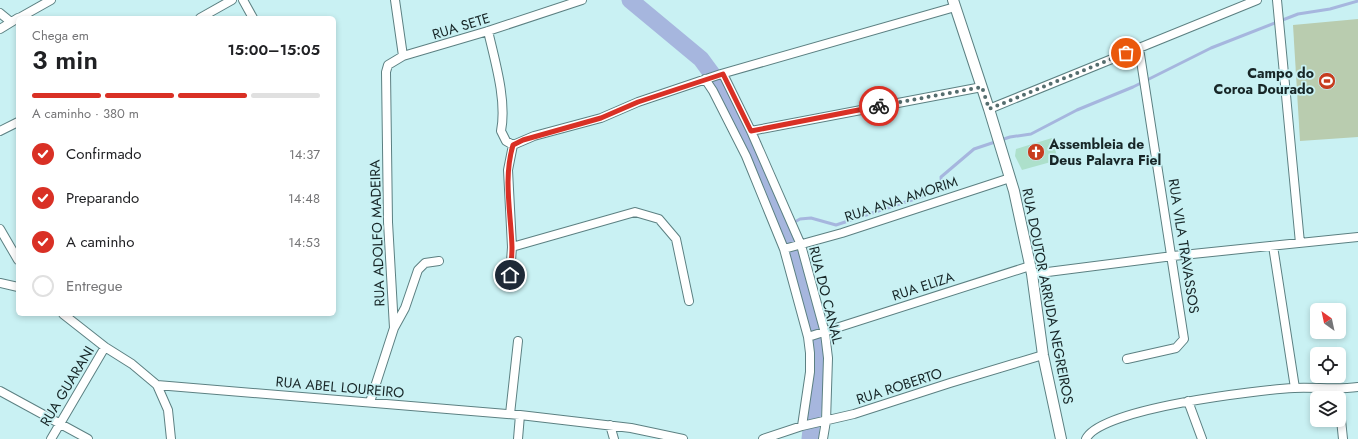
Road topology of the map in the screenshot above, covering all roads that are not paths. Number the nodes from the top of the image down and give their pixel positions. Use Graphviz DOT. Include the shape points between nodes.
graph roads {
  1 [pos="51,0"];
  2 [pos="232,0"];
  3 [pos="243,0"];
  4 [pos="395,0"];
  5 [pos="582,0"];
  6 [pos="1257,0"];
  7 [pos="1277,0"];
  8 [pos="954,4"];
  9 [pos="0,13"];
  10 [pos="23,16"];
  11 [pos="204,16"];
  12 [pos="253,16"];
  13 [pos="16,20"];
  14 [pos="0,28"];
  15 [pos="488,31"];
  16 [pos="1139,48"];
  17 [pos="403,56"];
  18 [pos="393,62"];
  19 [pos="722,74"];
  20 [pos="706,79"];
  21 [pos="982,87"];
  22 [pos="989,109"];
  23 [pos="16,123"];
  24 [pos="751,131"];
  25 [pos="0,132"];
  26 [pos="513,145"];
  27 [pos="1010,178"];
  28 [pos="0,229"];
  29 [pos="1358,237"];
  30 [pos="1300,243"];
  31 [pos="801,245"];
  32 [pos="1274,246"];
  33 [pos="512,247"];
  34 [pos="784,249"];
  35 [pos="1173,256"];
  36 [pos="16,257"];
  37 [pos="440,261"];
  38 [pos="1031,270"];
  39 [pos="510,275"];
  40 [pos="0,283"];
  41 [pos="16,287"];
  42 [pos="689,301"];
  43 [pos="65,316"];
  44 [pos="394,328"];
  45 [pos="824,333"];
  46 [pos="809,336"];
  47 [pos="518,341"];
  48 [pos="105,347"];
  49 [pos="1044,355"];
  50 [pos="1127,359"];
  51 [pos="157,385"];
  52 [pos="1295,388"];
  53 [pos="1358,388"];
  54 [pos="0,391"];
  55 [pos="1312,391"];
  56 [pos="1346,393"];
  57 [pos="1188,401"];
  58 [pos="370,402"];
  59 [pos="510,414"];
  60 [pos="520,415"];
  61 [pos="824,421"];
  62 [pos="60,425"];
  63 [pos="610,425"];
  64 [pos="804,426"];
  65 [pos="1342,427"];
  66 [pos="51,439"];
  67 [pos="88,439"];
  68 [pos="170,439"];
  69 [pos="518,439"];
  70 [pos="614,439"];
  71 [pos="683,439"];
  72 [pos="763,439"];
  73 [pos="823,439"];
  74 [pos="1061,439"];
  75 [pos="1086,439"];
  76 [pos="1202,439"];
  77 [pos="1343,439"];
  1 -- 10 [label="street"];
  2 -- 11 [label="street"];
  3 -- 12 [label="street"];
  4 -- 17 [label="street"];
  5 -- 15 [label="street, RUA SETE"];
  6 -- 16 [label="street"];
  7 -- 30 [label="street"];
  8 -- 19 [label="street"];
  8 -- 21 [label="street, RUA DOUTOR ARRUDA NEGREIROS"];
  9 -- 13 [label="street"];
  13 -- 14 [label="street"];
  15 -- 17 [label="street, RUA SETE"];
  15 -- 26 [label="street" via="500,86 503,120 501,131 506,141"];
  16 -- 22 [label="street"];
  16 -- 35 [label="street, RUA VILA TRAVASSOS"];
  17 -- 18 [label="street, RUA SETE"];
  18 -- 44 [label="street, RUA ADOLFO MADEIRA" via="388,65 386,72 388,222"];
  19 -- 20 [label="street"];
  19 -- 24 [label="street, RUA DO CANAL"];
  20 -- 26 [label="street" via="638,102 601,118 534,136"];
  20 -- 34 [label="street" via="746,156"];
  21 -- 22 [label="street, RUA DOUTOR ARRUDA NEGREIROS"];
  21 -- 24 [label="street"];
  22 -- 27 [label="street, RUA DOUTOR ARRUDA NEGREIROS"];
  23 -- 25 [label="street"];
  24 -- 31 [label="street, RUA DO CANAL"];
  26 -- 33 [label="street" via="509,158 508,182"];
  27 -- 31 [label="street, RUA ANA AMORIM"];
  27 -- 38 [label="street, RUA DOUTOR ARRUDA NEGREIROS"];
  28 -- 36 [label="street"];
  29 -- 30 [label="street, RUA ELIZA"];
  30 -- 32 [label="street, RUA ELIZA"];
  31 -- 34 [label="street, RUA ANA AMORIM"];
  31 -- 45 [label="street, RUA DO CANAL"];
  32 -- 35 [label="street, RUA ELIZA"];
  32 -- 52 [label="street"];
  33 -- 39 [label="street"];
  33 -- 42 [label="street" via="635,212 658,219 676,240"];
  34 -- 46 [label="street"];
  35 -- 38 [label="street, RUA ELIZA"];
  35 -- 50 [label="street, RUA VILA TRAVASSOS" via="1184,332 1182,343 1176,348"];
  37 -- 44 [label="street" via="425,263 418,270 405,308"];
  38 -- 45 [label="street, RUA ELIZA"];
  38 -- 49 [label="street, RUA DOUTOR ARRUDA NEGREIROS"];
  40 -- 41 [label="street"];
  43 -- 48 [label="street"];
  44 -- 58 [label="street, RUA ADOLFO MADEIRA"];
  45 -- 46 [label="street, RUA ELIZA"];
  45 -- 61 [label="street, RUA DO CANAL" via="828,358"];
  46 -- 64 [label="street" via="810,372"];
  47 -- 59 [label="street"];
  48 -- 51 [label="street" via="132,364"];
  48 -- 62 [label="street, RUA GUARANI"];
  49 -- 61 [label="street, RUA ROBERTO"];
  49 -- 74 [label="street, RUA DOUTOR ARRUDA NEGREIROS"];
  51 -- 58 [label="street, RUA ABEL LOUREIRO"];
  51 -- 68 [label="street" via="168,410"];
  52 -- 55 [label="street"];
  52 -- 57 [label="street"];
  53 -- 56 [label="street"];
  54 -- 62 [label="street"];
  57 -- 75 [label="street" via="1110,421 1096,428"];
  57 -- 76 [label="street"];
  58 -- 59 [label="street, RUA ABEL LOUREIRO" via="415,408"];
  59 -- 60 [label="street, RUA ABEL LOUREIRO"];
  60 -- 63 [label="street, RUA ABEL LOUREIRO"];
  60 -- 69 [label="street"];
  61 -- 64 [label="street, RUA ROBERTO"];
  61 -- 73 [label="street, RUA DO CANAL"];
  62 -- 66 [label="street, RUA GUARANI"];
  62 -- 67 [label="street"];
  63 -- 70 [label="street"];
  63 -- 71 [label="street, RUA ABEL LOUREIRO"];
  64 -- 72 [label="street, RUA ROBERTO"];
  65 -- 77 [label="street"];
}
